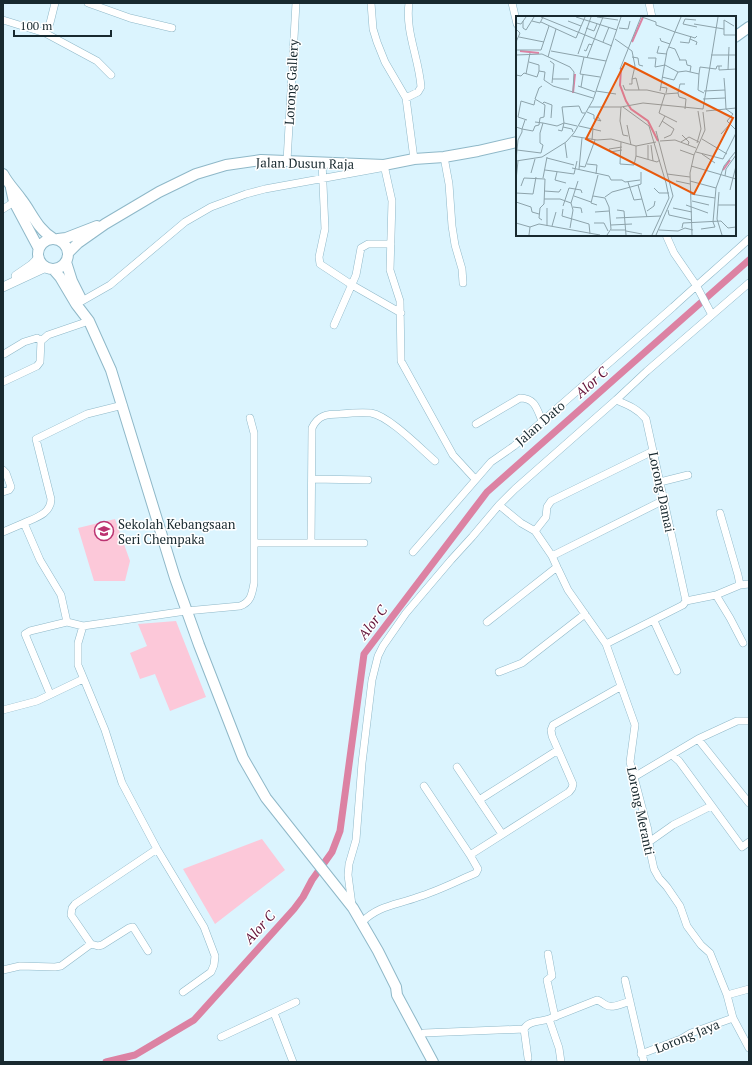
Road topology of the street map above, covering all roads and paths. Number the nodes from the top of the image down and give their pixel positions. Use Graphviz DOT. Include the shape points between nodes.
graph roads {
  1 [pos="55,3"];
  2 [pos="88,3"];
  3 [pos="296,3"];
  4 [pos="370,3"];
  5 [pos="409,3"];
  6 [pos="512,3"];
  7 [pos="649,3"];
  8 [pos="652,16"];
  9 [pos="3,20"];
  10 [pos="516,20"];
  11 [pos="749,27"];
  12 [pos="172,28"];
  13 [pos="45,33"];
  14 [pos="736,36"];
  15 [pos="111,76"];
  16 [pos="406,98"];
  17 [pos="516,142"];
  18 [pos="444,157"];
  19 [pos="414,159"];
  20 [pos="287,161"];
  21 [pos="322,162"];
  22 [pos="385,166"];
  23 [pos="3,174"];
  24 [pos="323,178"];
  25 [pos="11,188"];
  26 [pos="14,202"];
  27 [pos="3,208"];
  28 [pos="105,224"];
  29 [pos="666,236"];
  30 [pos="56,239"];
  31 [pos="749,239"];
  32 [pos="391,244"];
  33 [pos="39,254"];
  34 [pos="67,257"];
  35 [pos="50,268"];
  36 [pos="463,283"];
  37 [pos="749,283"];
  38 [pos="352,285"];
  39 [pos="3,286"];
  40 [pos="696,286"];
  41 [pos="82,301"];
  42 [pos="401,313"];
  43 [pos="712,314"];
  44 [pos="89,321"];
  45 [pos="334,325"];
  46 [pos="41,341"];
  47 [pos="4,354"];
  48 [pos="3,382"];
  49 [pos="616,400"];
  50 [pos="123,404"];
  51 [pos="250,418"];
  52 [pos="542,421"];
  53 [pos="476,424"];
  54 [pos="653,451"];
  55 [pos="435,461"];
  56 [pos="3,470"];
  57 [pos="688,476"];
  58 [pos="312,479"];
  59 [pos="475,479"];
  60 [pos="368,480"];
  61 [pos="660,482"];
  62 [pos="3,492"];
  63 [pos="664,500"];
  64 [pos="499,506"];
  65 [pos="720,513"];
  66 [pos="24,523"];
  67 [pos="3,532"];
  68 [pos="535,532"];
  69 [pos="254,543"];
  70 [pos="311,543"];
  71 [pos="364,543"];
  72 [pos="413,552"];
  73 [pos="552,556"];
  74 [pos="557,568"];
  75 [pos="749,584"];
  76 [pos="740,585"];
  77 [pos="716,595"];
  78 [pos="686,601"];
  79 [pos="186,611"];
  80 [pos="585,614"];
  81 [pos="654,620"];
  82 [pos="67,622"];
  83 [pos="487,622"];
  84 [pos="83,626"];
  85 [pos="743,643"];
  86 [pos="606,644"];
  87 [pos="677,671"];
  88 [pos="499,672"];
  89 [pos="83,679"];
  90 [pos="620,687"];
  91 [pos="50,694"];
  92 [pos="3,710"];
  93 [pos="749,720"];
  94 [pos="698,739"];
  95 [pos="558,750"];
  96 [pos="672,755"];
  97 [pos="457,768"];
  98 [pos="634,777"];
  99 [pos="424,786"];
  100 [pos="478,800"];
  101 [pos="749,804"];
  102 [pos="711,806"];
  103 [pos="502,834"];
  104 [pos="649,842"];
  105 [pos="749,842"];
  106 [pos="157,849"];
  107 [pos="470,855"];
  108 [pos="353,908"];
  109 [pos="362,922"];
  110 [pos="91,944"];
  111 [pos="148,951"];
  112 [pos="548,954"];
  113 [pos="3,970"];
  114 [pos="625,980"];
  115 [pos="396,987"];
  116 [pos="749,989"];
  117 [pos="183,992"];
  118 [pos="727,995"];
  119 [pos="296,1002"];
  120 [pos="630,1002"];
  121 [pos="274,1013"];
  122 [pos="552,1018"];
  123 [pos="733,1018"];
  124 [pos="524,1029"];
  125 [pos="424,1033"];
  126 [pos="221,1036"];
  127 [pos="749,1048"];
  128 [pos="641,1054"];
  129 [pos="528,1058"];
  130 [pos="293,1062"];
  131 [pos="433,1062"];
  132 [pos="440,1062"];
  133 [pos="561,1062"];
  134 [pos="644,1062"];
  1 -- 13 [label="street"];
  2 -- 12 [label="street" via="130,18"];
  3 -- 20 [label="street, Lorong Gallery"];
  4 -- 16 [label="street" via="377,42"];
  5 -- 16 [label="street" via="410,34 421,87 418,92"];
  6 -- 10 [label="street"];
  7 -- 8 [label="street"];
  9 -- 13 [label="street"];
  11 -- 14 [label="main road"];
  13 -- 15 [label="street" via="97,61"];
  16 -- 19 [label="street"];
  17 -- 18 [label="main road, Jalan Dusun Raja"];
  18 -- 19 [label="main road, Jalan Dusun Raja"];
  18 -- 36 [label="street" via="452,226"];
  19 -- 22 [label="main road, Jalan Dusun Raja"];
  20 -- 21 [label="main road, Jalan Dusun Raja"];
  20 -- 28 [label="main road, Jalan Dusun Raja" via="241,162 196,174 159,192"];
  21 -- 22 [label="main road, Jalan Dusun Raja"];
  21 -- 24 [label="street"];
  22 -- 24 [label="street"];
  22 -- 32 [label="street" via="392,202"];
  23 -- 25 [label="main road"];
  24 -- 38 [label="street" via="325,229 319,261 324,268"];
  24 -- 41 [label="street" via="252,192 211,207 185,222 115,282"];
  25 -- 26 [label="main road"];
  25 -- 30 [label="main road" via="41,229"];
  26 -- 27 [label="street"];
  26 -- 33 [label="main road"];
  28 -- 30 [label="main road, Jalan Dusun Raja"];
  28 -- 34 [label="main road, Jalan Dusun Raja" via="78,243"];
  29 -- 40 [label="street" via="674,253"];
  30 -- 33 [label="main road" via="46,240"];
  30 -- 34 [label="main road" via="65,245"];
  31 -- 40 [label="street, Jalan Dato"];
  32 -- 38 [label="street" via="368,244 361,248"];
  32 -- 42 [label="street" via="390,270 398,292"];
  33 -- 35 [label="main road"];
  33 -- 39 [label="street" via="32,265"];
  34 -- 35 [label="main road" via="58,268"];
  34 -- 41 [label="main road" via="72,280"];
  35 -- 39 [label="street"];
  35 -- 44 [label="main road" via="60,276"];
  37 -- 43 [label="street"];
  38 -- 42 [label="street"];
  38 -- 45 [label="street"];
  40 -- 43 [label="street"];
  40 -- 52 [label="street, Jalan Dato"];
  41 -- 44 [label="main road"];
  42 -- 59 [label="street" via="400,353 404,368 452,455"];
  43 -- 49 [label="street"];
  44 -- 46 [label="street" via="48,335"];
  44 -- 50 [label="main road" via="109,364"];
  46 -- 47 [label="street" via="37,338 31,340"];
  46 -- 48 [label="street" via="40,362 33,369"];
  49 -- 54 [label="street, Lorong Damai" via="634,408 646,418"];
  49 -- 64 [label="street"];
  50 -- 66 [label="street" via="87,414 36,438 51,504 46,512"];
  50 -- 79 [label="main road"];
  51 -- 69 [label="street" via="254,433"];
  52 -- 53 [label="street" via="531,400 520,398"];
  52 -- 59 [label="street, Jalan Dato" via="491,462"];
  54 -- 61 [label="street, Lorong Damai"];
  54 -- 68 [label="street" via="551,501 547,507 546,517"];
  55 -- 58 [label="street" via="379,416 371,413 328,414 315,421 312,428"];
  56 -- 62 [label="street" via="11,487"];
  57 -- 61 [label="street"];
  58 -- 60 [label="street"];
  58 -- 70 [label="street"];
  59 -- 72 [label="street, Jalan Dato"];
  61 -- 63 [label="street, Lorong Damai"];
  63 -- 73 [label="street"];
  63 -- 78 [label="street, Lorong Damai"];
  64 -- 68 [label="street, Lorong Meranti"];
  64 -- 108 [label="street" via="406,613 378,656 372,680 356,840 349,864"];
  65 -- 76 [label="street"];
  66 -- 67 [label="street"];
  66 -- 82 [label="street" via="40,560 61,595"];
  68 -- 73 [label="street, Lorong Meranti"];
  69 -- 70 [label="street"];
  69 -- 79 [label="street" via="254,583 252,596 245,604"];
  70 -- 71 [label="street"];
  73 -- 74 [label="street, Lorong Meranti"];
  74 -- 80 [label="street, Lorong Meranti" via="568,590"];
  74 -- 83 [label="street"];
  75 -- 76 [label="street"];
  76 -- 77 [label="street"];
  77 -- 78 [label="street"];
  77 -- 85 [label="street"];
  78 -- 81 [label="street"];
  79 -- 84 [label="street"];
  79 -- 108 [label="main road" via="250,772 266,798"];
  80 -- 86 [label="street, Lorong Meranti"];
  80 -- 88 [label="street" via="522,663"];
  81 -- 86 [label="street"];
  81 -- 87 [label="street"];
  82 -- 84 [label="street"];
  82 -- 91 [label="street" via="30,630 25,634"];
  84 -- 89 [label="street" via="77,654"];
  86 -- 90 [label="street, Lorong Meranti"];
  89 -- 91 [label="street"];
  89 -- 106 [label="street" via="105,730 122,783"];
  90 -- 95 [label="street" via="553,725 552,736"];
  90 -- 98 [label="street, Lorong Meranti" via="635,725 630,762"];
  91 -- 92 [label="street"];
  93 -- 94 [label="street" via="737,722"];
  94 -- 96 [label="street"];
  94 -- 101 [label="street"];
  95 -- 100 [label="street"];
  95 -- 103 [label="street" via="572,779 572,788 562,798"];
  96 -- 98 [label="street"];
  96 -- 102 [label="street"];
  97 -- 100 [label="street"];
  98 -- 104 [label="street, Lorong Meranti"];
  99 -- 107 [label="street"];
  100 -- 103 [label="street"];
  102 -- 104 [label="street" via="673,825"];
  102 -- 105 [label="street" via="742,848"];
  103 -- 107 [label="street"];
  104 -- 118 [label="street, Lorong Meranti" via="654,869 680,906 686,926 710,953"];
  106 -- 110 [label="street" via="72,908 72,918"];
  106 -- 117 [label="street" via="204,927 215,956 211,972"];
  107 -- 109 [label="street" via="478,869 476,873 419,897 378,909"];
  108 -- 109 [label="main road"];
  109 -- 115 [label="main road"];
  110 -- 111 [label="street" via="102,945 133,927"];
  110 -- 113 [label="street" via="61,966 20,966"];
  112 -- 122 [label="street" via="552,976 547,980"];
  114 -- 120 [label="street"];
  115 -- 125 [label="main road" via="404,995"];
  115 -- 131 [label="main road" via="397,995"];
  116 -- 118 [label="street"];
  118 -- 123 [label="street, Lorong Meranti"];
  119 -- 121 [label="street"];
  120 -- 122 [label="street" via="611,1007 597,1000"];
  120 -- 128 [label="street"];
  121 -- 126 [label="street"];
  121 -- 130 [label="street"];
  122 -- 124 [label="street" via="529,1023"];
  122 -- 133 [label="street"];
  123 -- 127 [label="street, Lorong Meranti"];
  123 -- 128 [label="street, Lorong Jaya"];
  124 -- 125 [label="street"];
  124 -- 129 [label="street"];
  125 -- 132 [label="main road"];
  128 -- 134 [label="street"];
}
